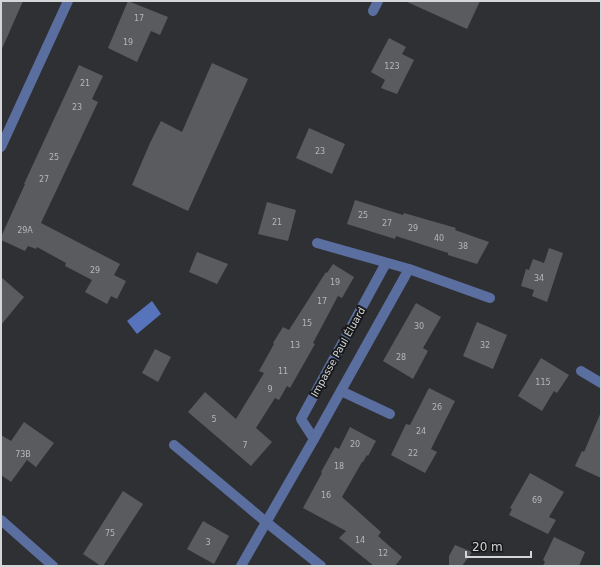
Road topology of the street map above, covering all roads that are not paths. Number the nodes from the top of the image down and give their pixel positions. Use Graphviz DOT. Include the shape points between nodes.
graph roads {
  1 [pos="68,1"];
  2 [pos="378,1"];
  3 [pos="373,12"];
  4 [pos="1,147"];
  5 [pos="317,243"];
  6 [pos="386,263"];
  7 [pos="409,269"];
  8 [pos="490,298"];
  9 [pos="581,371"];
  10 [pos="601,383"];
  11 [pos="341,391"];
  12 [pos="390,414"];
  13 [pos="314,439"];
  14 [pos="174,446"];
  15 [pos="1,520"];
  16 [pos="266,522"];
  17 [pos="52,566"];
  18 [pos="241,566"];
  19 [pos="321,566"];
  1 -- 4 [label="street"];
  2 -- 3 [label="street"];
  5 -- 6 [label="street"];
  6 -- 7 [label="street"];
  6 -- 13 [label="street, Impasse Paul Éluard" via="301,419"];
  7 -- 8 [label="street"];
  7 -- 11 [label="street"];
  9 -- 10 [label="street"];
  11 -- 12 [label="street"];
  11 -- 13 [label="street"];
  13 -- 16 [label="street"];
  14 -- 16 [label="street"];
  15 -- 17 [label="street"];
  16 -- 18 [label="street"];
  16 -- 19 [label="street"];
}
